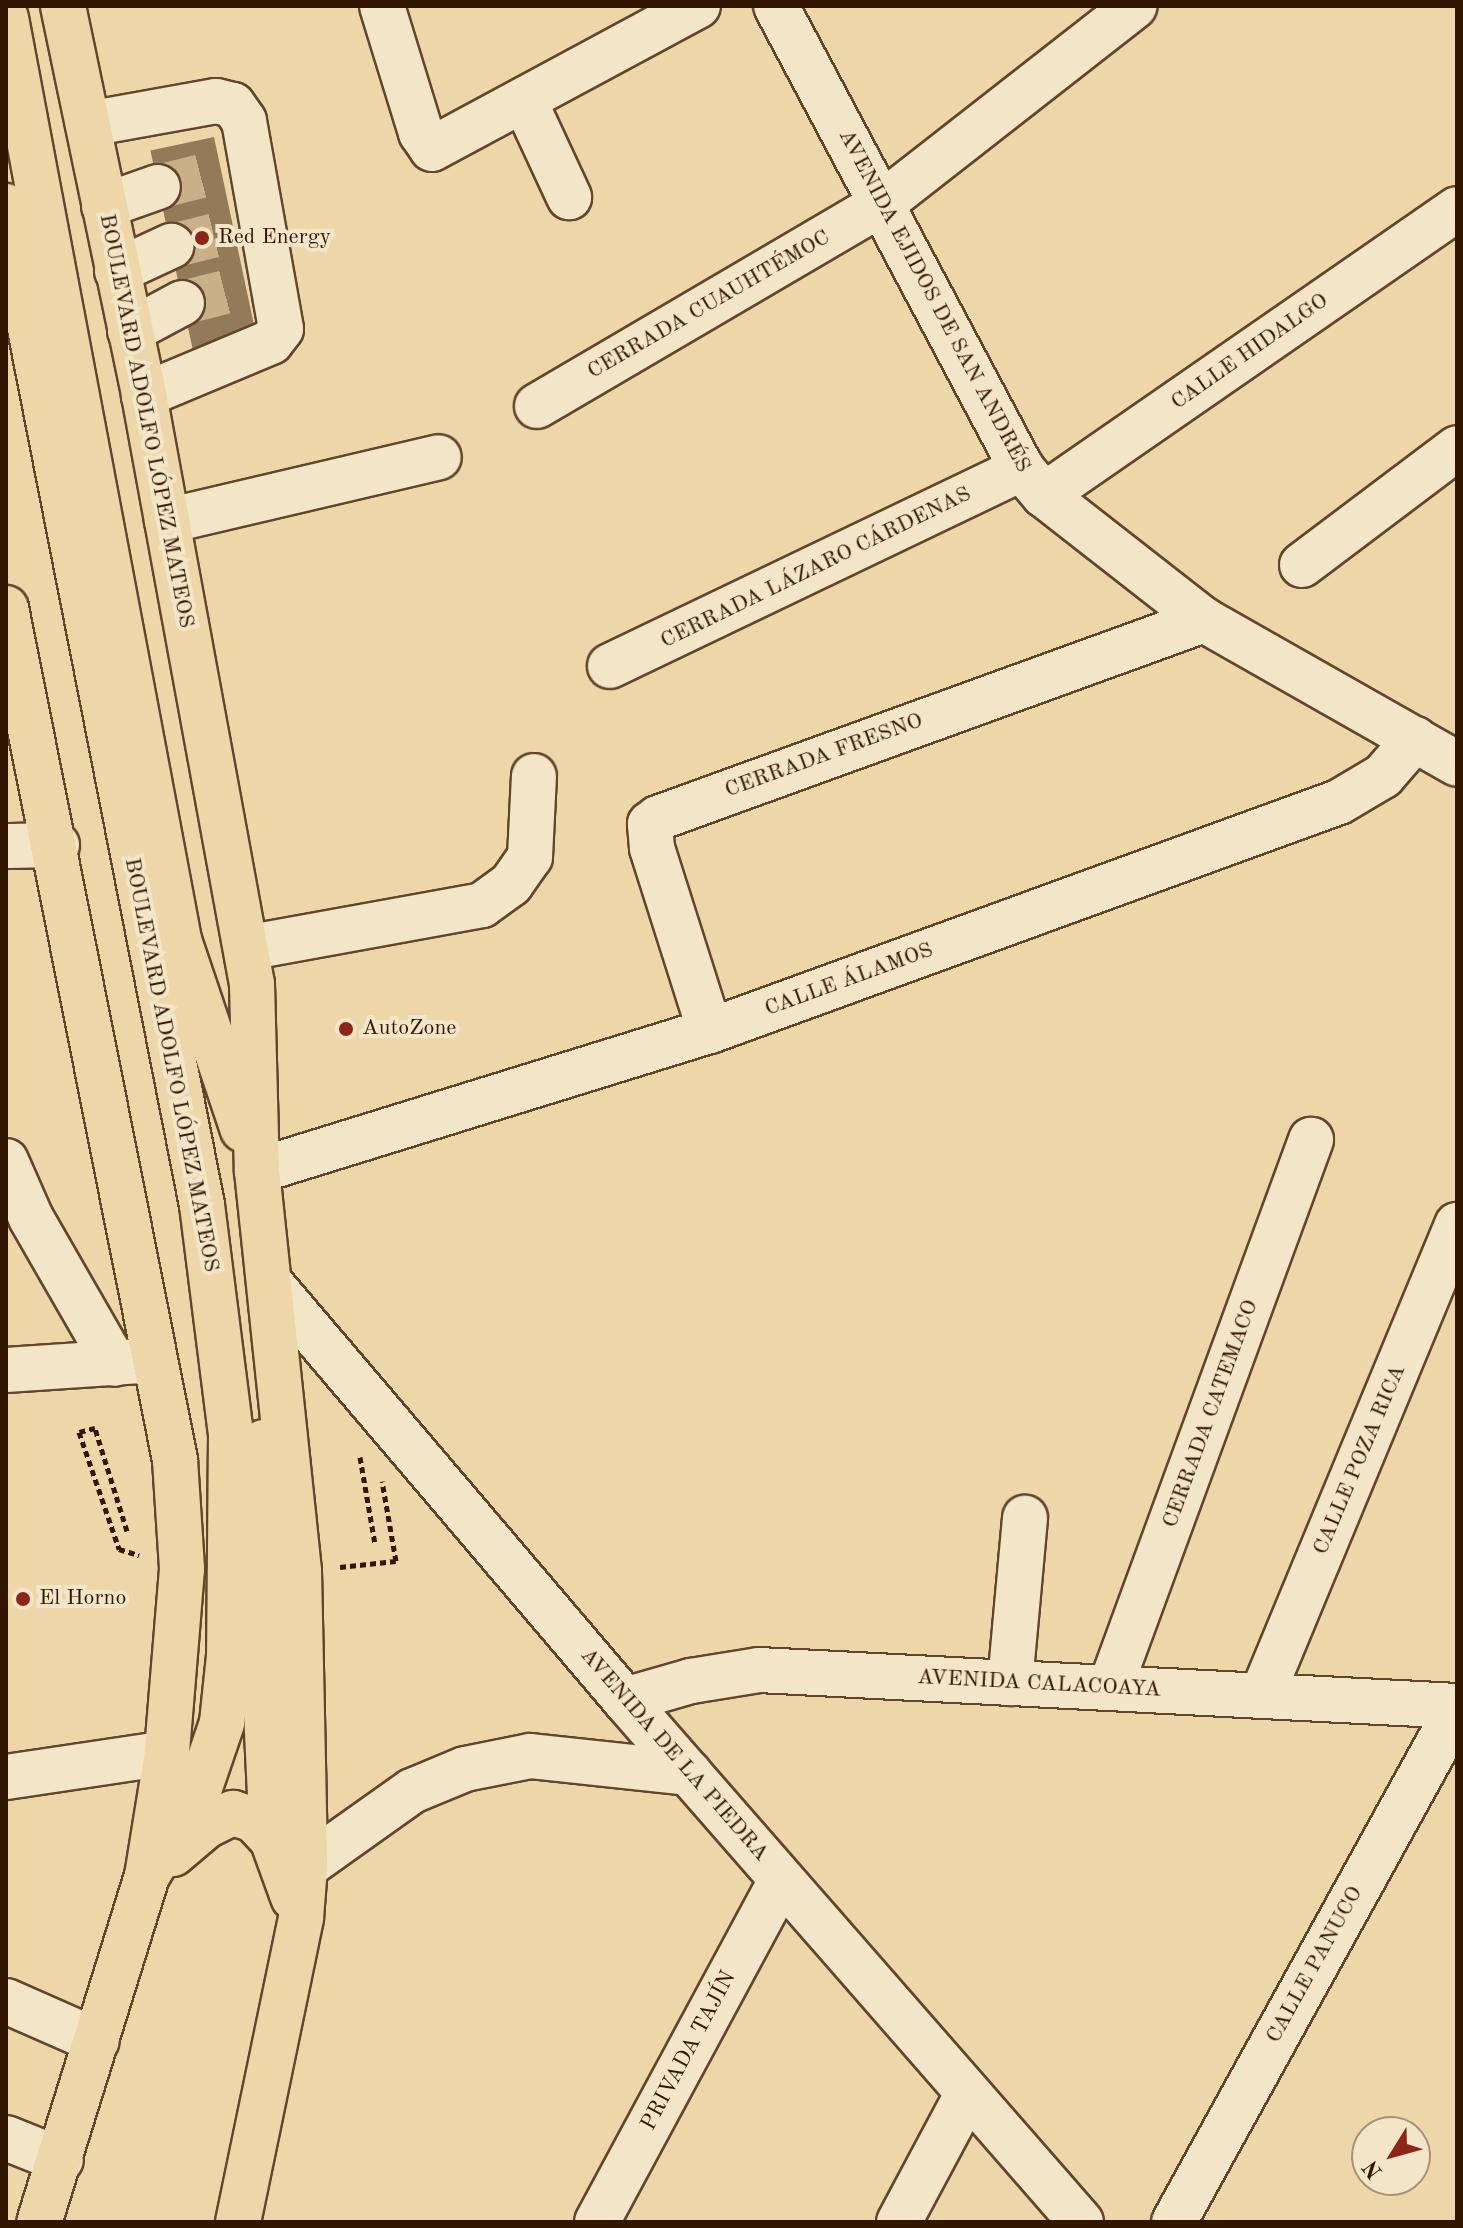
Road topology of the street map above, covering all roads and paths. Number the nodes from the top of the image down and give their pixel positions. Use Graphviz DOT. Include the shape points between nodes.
graph roads {
  1 [pos="63,6"];
  2 [pos="382,6"];
  3 [pos="698,6"];
  4 [pos="776,6"];
  5 [pos="1135,6"];
  6 [pos="6,18"];
  7 [pos="525,102"];
  8 [pos="88,124"];
  9 [pos="158,187"];
  10 [pos="569,197"];
  11 [pos="880,205"];
  12 [pos="6,206"];
  13 [pos="104,206"];
  14 [pos="1457,209"];
  15 [pos="171,246"];
  16 [pos="117,271"];
  17 [pos="182,303"];
  18 [pos="45,314"];
  19 [pos="130,331"];
  20 [pos="144,395"];
  21 [pos="537,406"];
  22 [pos="1457,448"];
  23 [pos="439,457"];
  24 [pos="1033,482"];
  25 [pos="167,521"];
  26 [pos="1302,565"];
  27 [pos="6,608"];
  28 [pos="1204,620"];
  29 [pos="610,666"];
  30 [pos="1415,739"];
  31 [pos="1457,764"];
  32 [pos="534,776"];
  33 [pos="57,845"];
  34 [pos="6,846"];
  35 [pos="246,948"];
  36 [pos="710,1031"];
  37 [pos="1311,1140"];
  38 [pos="6,1161"];
  39 [pos="257,1171"];
  40 [pos="1457,1225"];
  41 [pos="271,1284"];
  42 [pos="135,1362"];
  43 [pos="6,1370"];
  44 [pos="359,1451"];
  45 [pos="380,1466"];
  46 [pos="1025,1518"];
  47 [pos="127,1531"];
  48 [pos="375,1544"];
  49 [pos="182,1569"];
  50 [pos="299,1571"];
  51 [pos="1010,1683"];
  52 [pos="1110,1688"];
  53 [pos="1262,1695"];
  54 [pos="625,1700"];
  55 [pos="1457,1707"];
  56 [pos="167,1753"];
  57 [pos="689,1773"];
  58 [pos="6,1777"];
  59 [pos="272,1839"];
  60 [pos="305,1867"];
  61 [pos="147,1876"];
  62 [pos="781,1880"];
  63 [pos="301,1918"];
  64 [pos="6,2001"];
  65 [pos="97,2041"];
  66 [pos="968,2093"];
  67 [pos="6,2138"];
  68 [pos="61,2160"];
  69 [pos="39,2222"];
  70 [pos="238,2222"];
  71 [pos="597,2222"];
  72 [pos="899,2222"];
  73 [pos="1081,2222"];
  74 [pos="1174,2222"];
  1 -- 8 [label="main road, BOULEVARD ADOLFO LÓPEZ MATEOS"];
  2 -- 7 [label="street" via="421,133 432,149"];
  3 -- 7 [label="street"];
  4 -- 11 [label="street, AVENIDA EJIDOS DE SAN ANDRÉS"];
  5 -- 11 [label="street, CERRADA CUAUHTÉMOC"];
  6 -- 18 [label="main road, BOULEVARD ADOLFO LÓPEZ MATEOS"];
  7 -- 10 [label="street"];
  8 -- 13 [label="main road, BOULEVARD ADOLFO LÓPEZ MATEOS"];
  8 -- 20 [label="street" via="216,101 233,105 244,121 237,168 260,283 281,329 271,342"];
  9 -- 13 [label="street"];
  11 -- 21 [label="street, CERRADA CUAUHTÉMOC"];
  11 -- 24 [label="street, AVENIDA EJIDOS DE SAN ANDRÉS"];
  12 -- 18 [label="main road, BOULEVARD ADOLFO LÓPEZ MATEOS"];
  13 -- 16 [label="main road, BOULEVARD ADOLFO LÓPEZ MATEOS"];
  14 -- 24 [label="street, CALLE HIDALGO"];
  15 -- 16 [label="street"];
  16 -- 19 [label="main road, BOULEVARD ADOLFO LÓPEZ MATEOS"];
  17 -- 19 [label="street"];
  18 -- 39 [label="main road, BOULEVARD ADOLFO LÓPEZ MATEOS" via="179,940"];
  18 -- 61 [label="main road, BOULEVARD ADOLFO LÓPEZ MATEOS" via="202,1205 231,1435 229,1656 222,1723 198,1793"];
  19 -- 20 [label="main road, BOULEVARD ADOLFO LÓPEZ MATEOS"];
  20 -- 25 [label="main road, BOULEVARD ADOLFO LÓPEZ MATEOS"];
  22 -- 26 [label="street"];
  23 -- 25 [label="street"];
  24 -- 28 [label="street, AVENIDA EJIDOS DE SAN ANDRÉS"];
  24 -- 29 [label="street, CERRADA LÁZARO CÁRDENAS"];
  25 -- 35 [label="main road, BOULEVARD ADOLFO LÓPEZ MATEOS"];
  27 -- 33 [label="main road"];
  28 -- 30 [label="street, AVENIDA EJIDOS DE SAN ANDRÉS"];
  28 -- 36 [label="street, CERRADA FRESNO" via="650,824 652,848"];
  30 -- 31 [label="street, AVENIDA EJIDOS DE SAN ANDRÉS"];
  30 -- 36 [label="street, CALLE ÁLAMOS" via="1383,776 1339,802"];
  32 -- 35 [label="street" via="530,857 511,884 482,905"];
  33 -- 34 [label="street"];
  33 -- 42 [label="main road"];
  35 -- 39 [label="main road, BOULEVARD ADOLFO LÓPEZ MATEOS" via="252,984"];
  36 -- 39 [label="street, CALLE ÁLAMOS"];
  37 -- 52 [label="street, CERRADA CATEMACO"];
  38 -- 42 [label="street" via="31,1218"];
  39 -- 41 [label="main road, BOULEVARD ADOLFO LÓPEZ MATEOS"];
  40 -- 53 [label="street, CALLE POZA RICA"];
  41 -- 50 [label="main road, BOULEVARD ADOLFO LÓPEZ MATEOS"];
  41 -- 54 [label="street, AVENIDA DE LA PIEDRA"];
  41 -- 59 [label="main road" via="259,1562"];
  42 -- 43 [label="street"];
  42 -- 49 [label="main road" via="175,1460"];
  44 -- 48 [label="path"];
  45 -- 50 [label="path" via="396,1561"];
  46 -- 51 [label="street"];
  47 -- 49 [label="path" via="95,1428 79,1432 119,1549"];
  49 -- 56 [label="main road"];
  50 -- 60 [label="main road, BOULEVARD ADOLFO LÓPEZ MATEOS"];
  51 -- 52 [label="street, AVENIDA CALACOAYA"];
  51 -- 54 [label="street, AVENIDA CALACOAYA" via="759,1670 691,1681"];
  52 -- 53 [label="street, AVENIDA CALACOAYA"];
  53 -- 55 [label="street, AVENIDA CALACOAYA"];
  54 -- 57 [label="street, AVENIDA DE LA PIEDRA"];
  55 -- 74 [label="street, CALLE PANUCO"];
  56 -- 58 [label="street"];
  56 -- 61 [label="main road"];
  57 -- 60 [label="street" via="530,1756 465,1769 412,1791"];
  57 -- 62 [label="street, AVENIDA DE LA PIEDRA"];
  59 -- 61 [label="main road" via="254,1820 226,1815"];
  59 -- 63 [label="main road"];
  60 -- 63 [label="main road, BOULEVARD ADOLFO LÓPEZ MATEOS"];
  61 -- 65 [label="main road"];
  62 -- 66 [label="street, AVENIDA DE LA PIEDRA"];
  62 -- 71 [label="street, PRIVADA TAJÍN"];
  63 -- 70 [label="main road, BOULEVARD ADOLFO LÓPEZ MATEOS"];
  64 -- 65 [label="street"];
  65 -- 68 [label="main road"];
  66 -- 72 [label="street"];
  66 -- 73 [label="street, AVENIDA DE LA PIEDRA"];
  67 -- 68 [label="street"];
  68 -- 69 [label="main road"];
}
